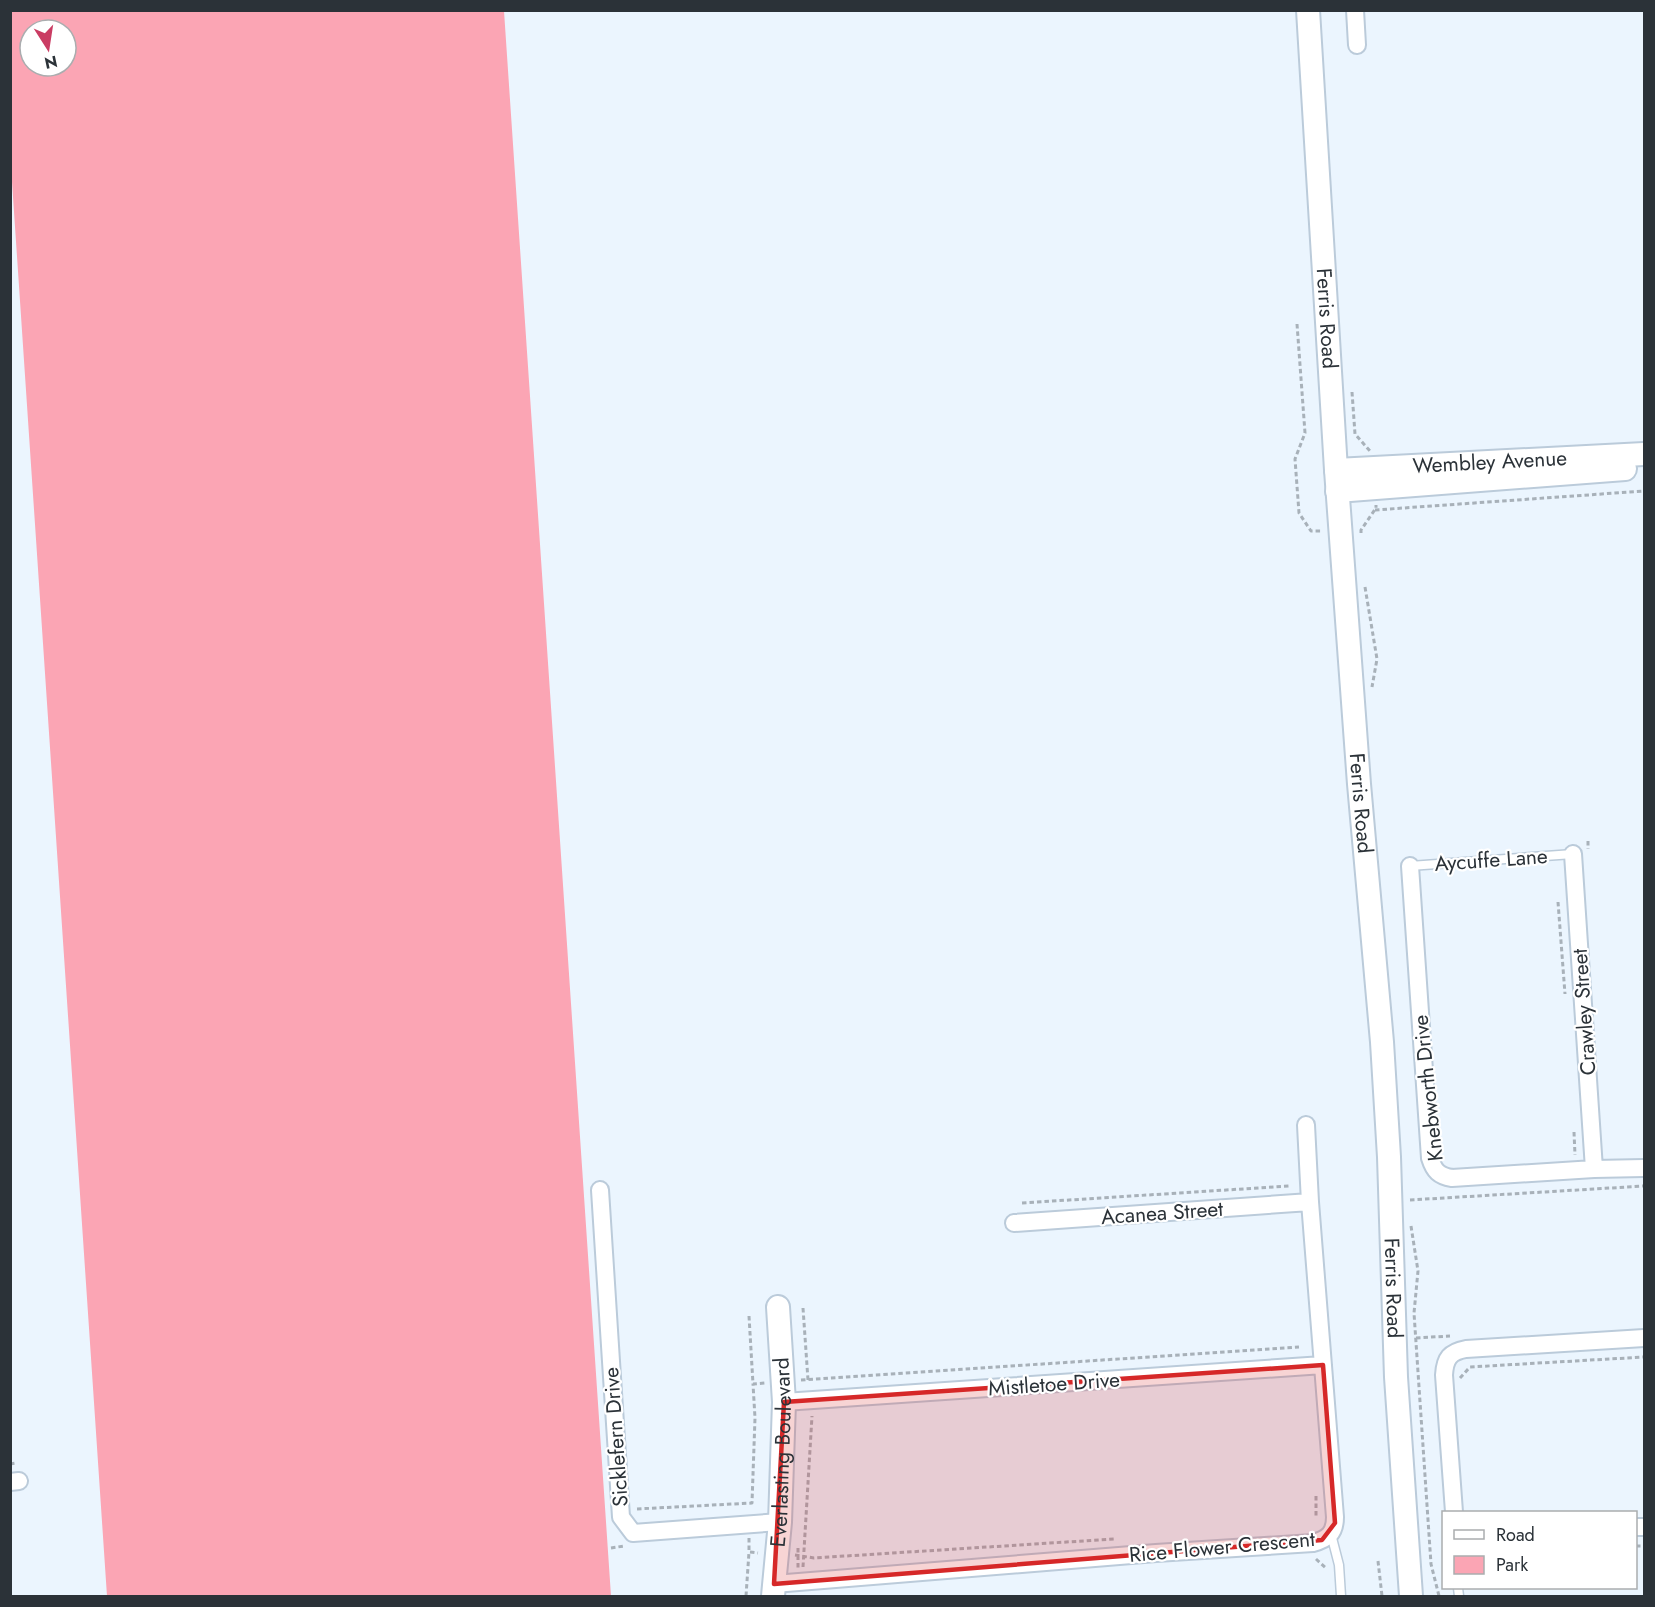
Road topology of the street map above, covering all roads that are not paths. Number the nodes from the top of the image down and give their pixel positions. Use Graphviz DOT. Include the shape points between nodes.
graph roads {
  1 [pos="1308,10"];
  2 [pos="1355,10"];
  3 [pos="1357,45"];
  4 [pos="1644,454"];
  5 [pos="1644,467"];
  6 [pos="1337,480"];
  7 [pos="1573,854"];
  8 [pos="1410,866"];
  9 [pos="1306,1125"];
  10 [pos="1644,1168"];
  11 [pos="1594,1169"];
  12 [pos="600,1190"];
  13 [pos="1310,1203"];
  14 [pos="1014,1223"];
  15 [pos="778,1307"];
  16 [pos="1644,1338"];
  17 [pos="1323,1365"];
  18 [pos="784,1392"];
  19 [pos="1454,1511"];
  20 [pos="780,1522"];
  21 [pos="1331,1534"];
  22 [pos="773,1590"];
  23 [pos="1341,1596"];
  24 [pos="1411,1596"];
  1 -- 6 [label="street, Ferris Road"];
  2 -- 3 [label="street"];
  4 -- 6 [label="street, Wembley Avenue"];
  5 -- 6 [label="street, Wembley Avenue"];
  6 -- 24 [label="street, Ferris Road" via="1351,530"];
  7 -- 8 [label="lane, Aycuffe Lane"];
  7 -- 11 [label="street, Crawley Street"];
  8 -- 11 [label="street, Knebworth Drive" via="1433,1167 1443,1177 1452,1178"];
  9 -- 13 [label="street, Rice Flower Crescent"];
  10 -- 11 [label="street, Knebworth Drive"];
  12 -- 20 [label="street, Sicklefern Drive" via="621,1517 633,1533"];
  13 -- 14 [label="street, Acanea Street"];
  13 -- 17 [label="street, Rice Flower Crescent"];
  15 -- 18 [label="street, Everlasting Boulevard"];
  16 -- 19 [label="street" via="1466,1349 1450,1355 1445,1362 1444,1379"];
  17 -- 18 [label="street, Mistletoe Drive"];
  17 -- 21 [label="street, Rice Flower Crescent" via="1335,1517"];
  18 -- 20 [label="street, Everlasting Boulevard"];
  20 -- 22 [label="street, Everlasting Boulevard"];
  21 -- 22 [label="street, Rice Flower Crescent" via="1313,1543 1156,1553"];
  21 -- 23 [label="lane"];
}
